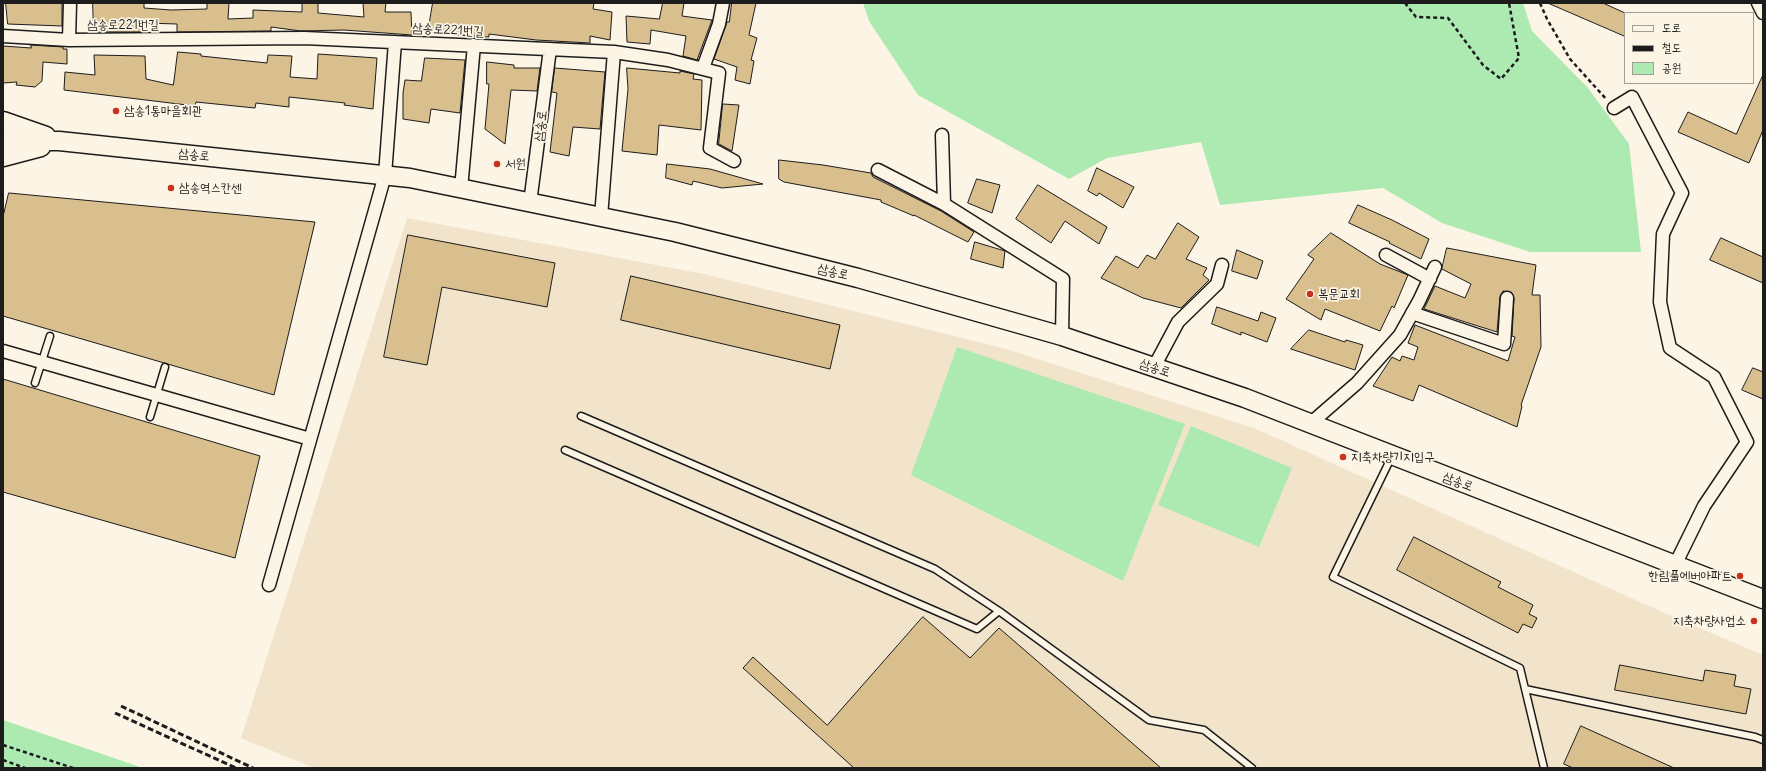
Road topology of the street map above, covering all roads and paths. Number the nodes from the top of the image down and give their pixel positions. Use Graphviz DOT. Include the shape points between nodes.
graph roads {
  1 [pos="70,3"];
  2 [pos="723,3"];
  3 [pos="1405,3"];
  4 [pos="1509,3"];
  5 [pos="1540,3"];
  6 [pos="1758,3"];
  7 [pos="1763,13"];
  8 [pos="3,36"];
  9 [pos="69,40"];
  10 [pos="395,42"];
  11 [pos="474,45"];
  12 [pos="550,49"];
  13 [pos="614,52"];
  14 [pos="703,68"];
  15 [pos="1614,108"];
  16 [pos="3,121"];
  17 [pos="942,135"];
  18 [pos="3,140"];
  19 [pos="59,141"];
  20 [pos="3,158"];
  21 [pos="734,161"];
  22 [pos="878,170"];
  23 [pos="385,175"];
  24 [pos="461,189"];
  25 [pos="530,203"];
  26 [pos="944,204"];
  27 [pos="601,217"];
  28 [pos="1386,255"];
  29 [pos="1222,265"];
  30 [pos="1435,267"];
  31 [pos="1430,279"];
  32 [pos="1507,298"];
  33 [pos="1412,312"];
  34 [pos="50,336"];
  35 [pos="1062,336"];
  36 [pos="3,351"];
  37 [pos="42,362"];
  38 [pos="165,367"];
  39 [pos="1154,367"];
  40 [pos="35,383"];
  41 [pos="156,394"];
  42 [pos="581,416"];
  43 [pos="150,417"];
  44 [pos="1311,423"];
  45 [pos="310,439"];
  46 [pos="565,450"];
  47 [pos="1392,456"];
  48 [pos="1675,565"];
  49 [pos="269,585"];
  50 [pos="1763,599"];
  51 [pos="999,611"];
  52 [pos="1525,689"];
  53 [pos="1763,740"];
  54 [pos="3,745"];
  55 [pos="3,760"];
  56 [pos="25,768"];
  57 [pos="73,768"];
  58 [pos="1252,768"];
  59 [pos="1544,768"];
  1 -- 9 [label="street, 삼송로221번길"];
  2 -- 14 [label="street" via="719,24"];
  3 -- 4 [label="path" via="1416,17 1448,18 1483,65 1501,79 1519,58"];
  5 -- 15 [label="path" via="1570,59"];
  6 -- 7 [label="street"];
  8 -- 9 [label="street, 삼송로221번길"];
  9 -- 10 [label="street, 삼송로221번길" via="304,38"];
  10 -- 11 [label="street, 삼송로221번길"];
  10 -- 23 [label="street"];
  11 -- 12 [label="street, 삼송로221번길"];
  11 -- 24 [label="street"];
  12 -- 13 [label="street, 삼송로221번길"];
  12 -- 25 [label="street, 삼송로"];
  13 -- 14 [label="street, 삼송로221번길"];
  13 -- 27 [label="street"];
  14 -- 21 [label="street, 삼송로221번길" via="719,73 710,148"];
  15 -- 48 [label="street" via="1632,97 1682,193 1663,234 1660,302 1670,348 1714,377 1747,442 1704,506"];
  16 -- 19 [label="main road"];
  17 -- 26 [label="street"];
  18 -- 19 [label="main road, 삼송로"];
  19 -- 20 [label="main road"];
  19 -- 23 [label="main road, 삼송로"];
  22 -- 26 [label="street"];
  23 -- 24 [label="main road, 삼송로"];
  23 -- 45 [label="street"];
  24 -- 25 [label="main road, 삼송로"];
  25 -- 27 [label="main road, 삼송로"];
  26 -- 35 [label="street" via="1063,279"];
  27 -- 35 [label="main road, 삼송로" via="675,232 858,278"];
  28 -- 31 [label="street"];
  29 -- 39 [label="street" via="1217,284 1178,322"];
  30 -- 31 [label="street"];
  31 -- 33 [label="street"];
  32 -- 33 [label="street" via="1504,344"];
  33 -- 44 [label="street" via="1400,335 1357,383"];
  34 -- 37 [label="lane"];
  35 -- 39 [label="main road, 삼송로"];
  36 -- 37 [label="street"];
  37 -- 40 [label="lane"];
  37 -- 41 [label="street"];
  38 -- 41 [label="lane"];
  39 -- 44 [label="main road, 삼송로"];
  41 -- 43 [label="lane"];
  41 -- 45 [label="street"];
  42 -- 51 [label="lane" via="935,569"];
  44 -- 47 [label="main road, 삼송로"];
  45 -- 49 [label="street"];
  46 -- 51 [label="lane" via="978,629"];
  47 -- 48 [label="main road, 삼송로"];
  47 -- 52 [label="lane" via="1333,577 1520,668"];
  48 -- 50 [label="main road, 삼송로"];
  51 -- 58 [label="lane" via="1149,720 1204,730"];
  52 -- 53 [label="lane"];
  52 -- 59 [label="lane"];
  54 -- 57 [label="path"];
  55 -- 56 [label="path"];
}
